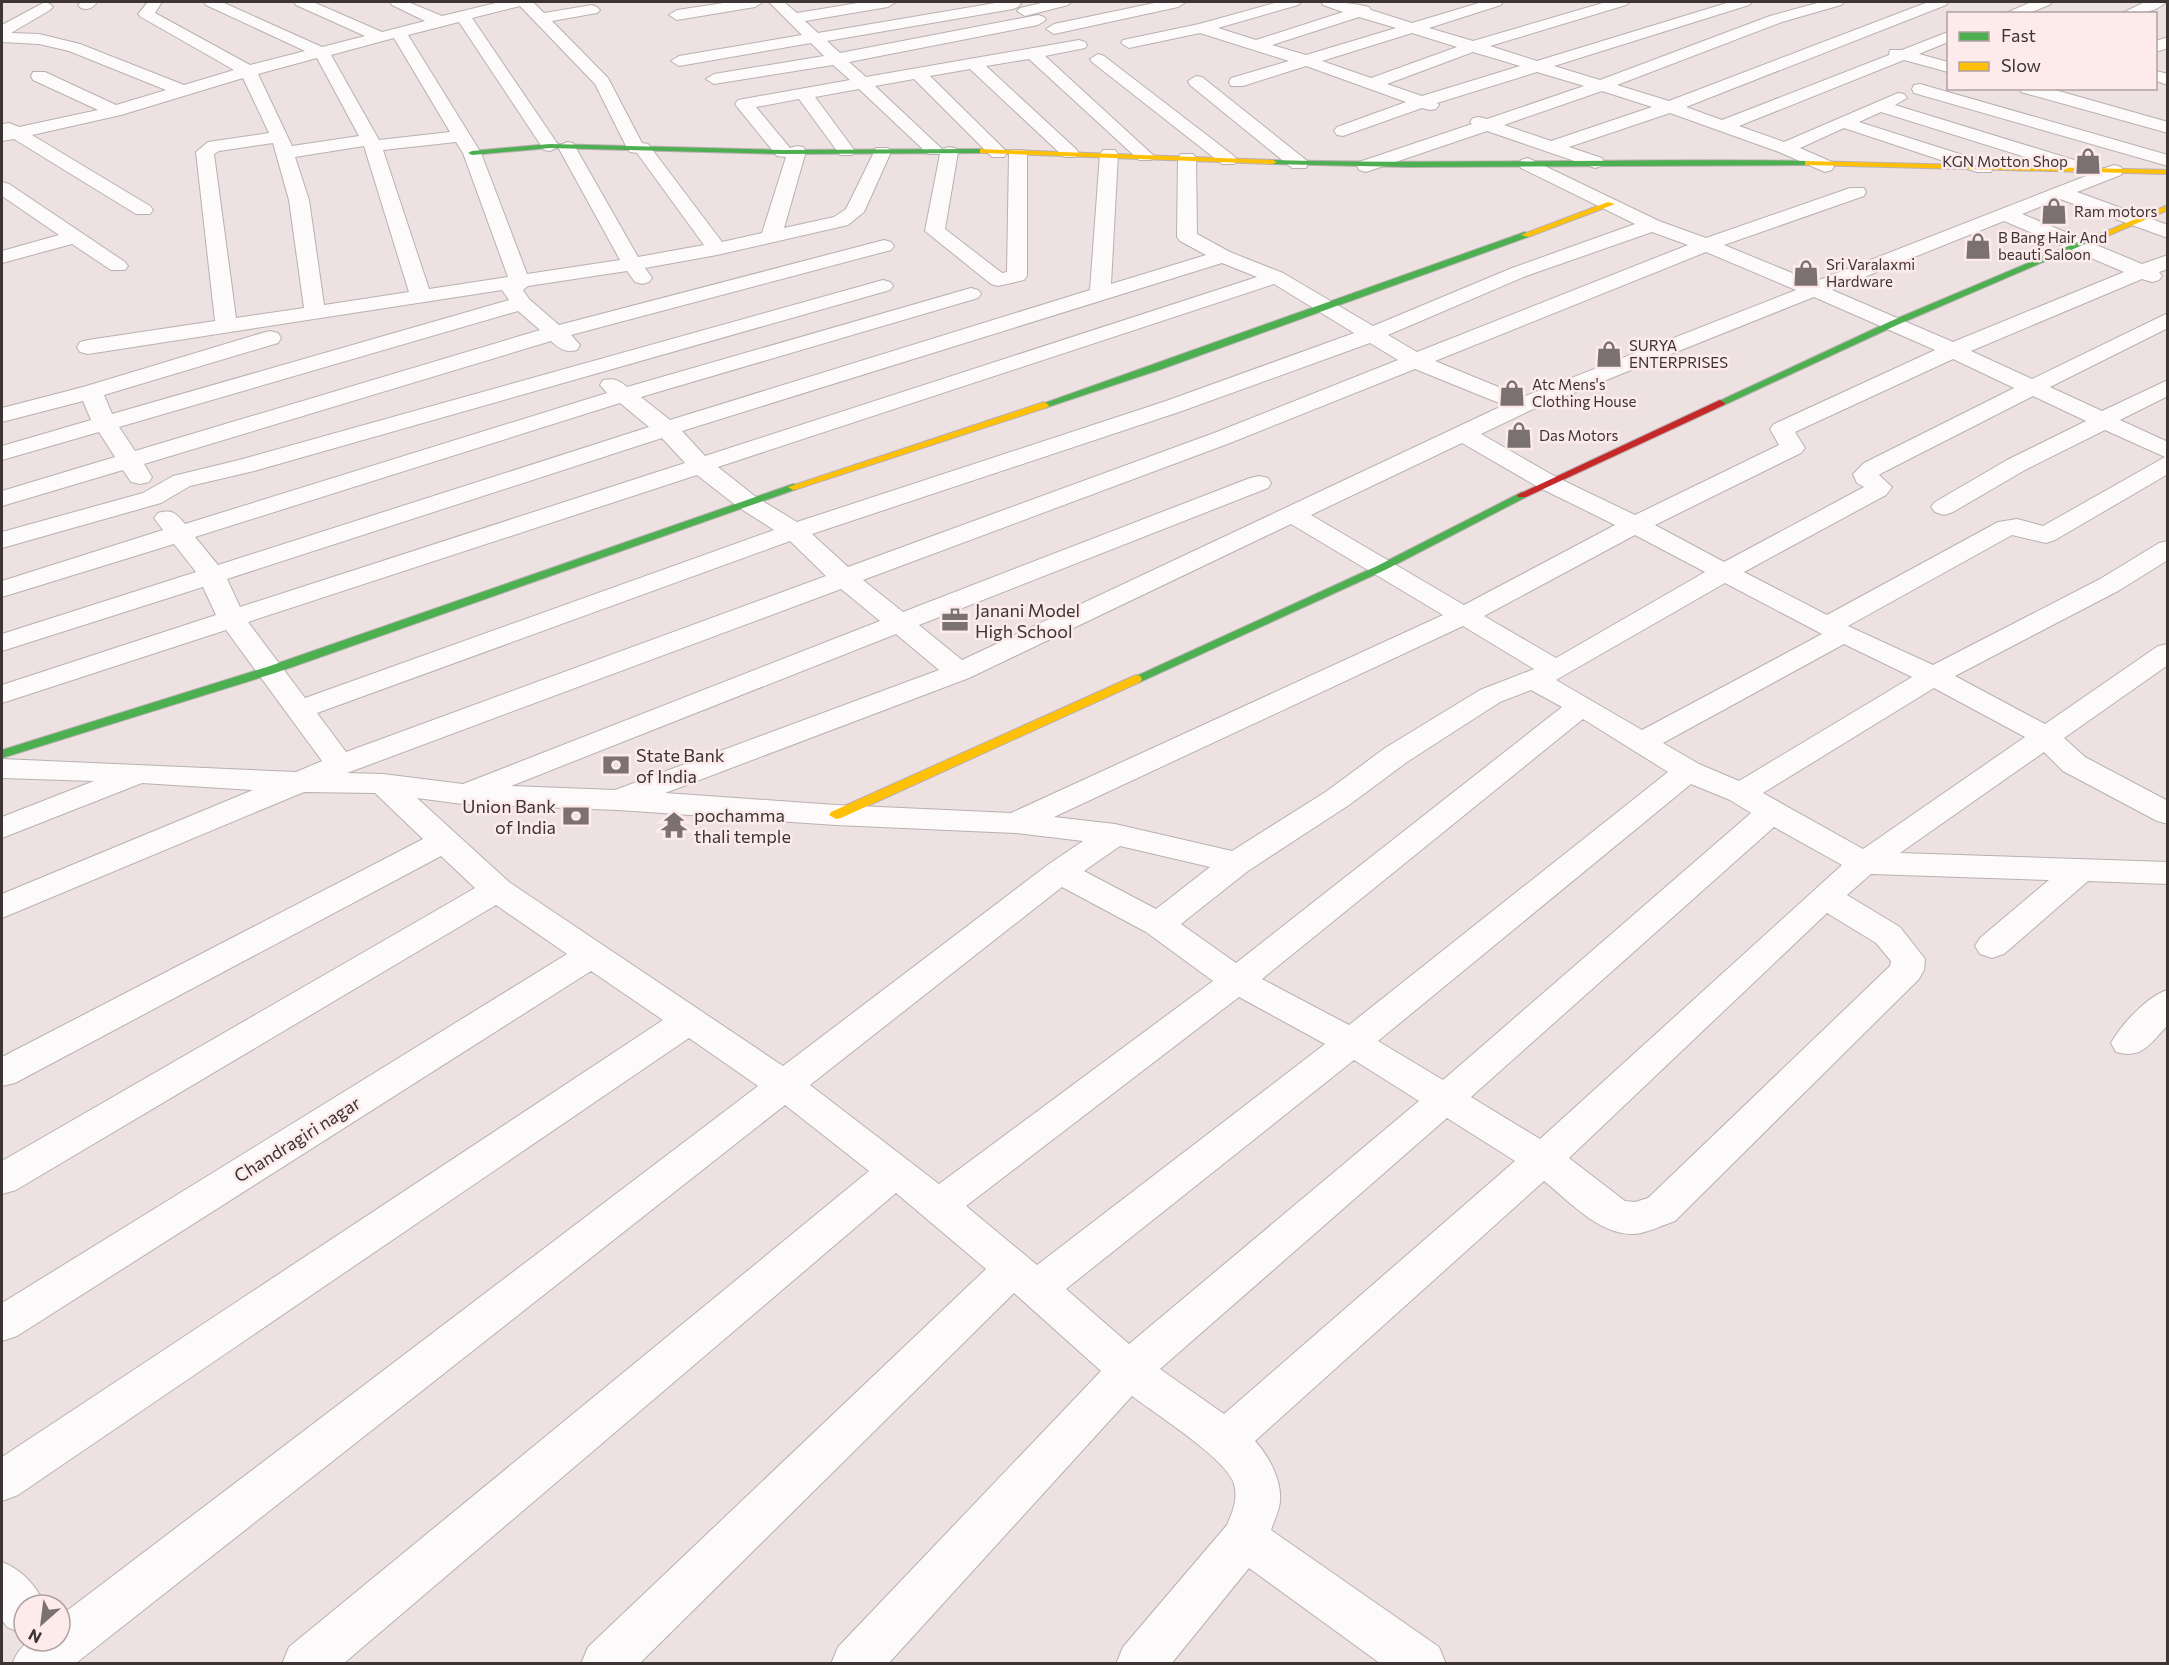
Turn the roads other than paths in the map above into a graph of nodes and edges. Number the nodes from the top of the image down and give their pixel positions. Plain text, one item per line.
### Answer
1 (155, 2) edge
2 (211, 2) edge
3 (302, 2) edge
4 (397, 2) edge
5 (516, 2) edge
6 (525, 2) edge
7 (754, 2) edge
8 (776, 2) edge
9 (888, 2) edge
10 (1063, 2) edge
11 (1178, 2) edge
12 (1293, 2) edge
13 (1328, 2) edge
14 (1496, 2) edge
15 (1621, 2) edge
16 (1716, 2) edge
17 (1836, 2) edge
18 (1901, 2) edge
19 (1941, 2) edge
20 (2044, 2) edge
21 (2158, 2) edge
22 (493, 4) edge
23 (1738, 4) edge
24 (1381, 5) dead end
25 (45, 7) dead end
26 (1920, 8) junction
27 (1021, 9) edge
28 (592, 10) dead end
29 (1359, 11) junction
30 (2016, 12) edge
31 (2132, 12) edge
32 (462, 15) junction
33 (677, 15) dead end
34 (1947, 17) edge
35 (541, 18) junction
36 (794, 18) junction
37 (1776, 19) junction
38 (439, 21) junction
39 (1412, 27) junction
40 (1201, 28) junction
41 (1054, 29) junction
42 (2, 31) edge
43 (398, 32) junction
44 (1947, 36) edge
45 (2, 37) edge
46 (381, 37) junction
47 (30, 38) junction
48 (814, 38) junction
49 (1847, 38) junction
50 (1129, 43) dead end
51 (1256, 45) junction
52 (1474, 46) junction
53 (11, 51) dead end
54 (322, 53) junction
55 (1033, 54) junction
56 (1900, 54) junction
57 (837, 59) junction
58 (1098, 59) dead end
59 (679, 61) dead end
60 (1307, 61) junction
61 (975, 65) junction
62 (1540, 66) junction
63 (1947, 67) edge
64 (249, 71) junction
65 (919, 75) junction
66 (39, 76) dead end
67 (1947, 76) edge
68 (714, 80) dead end
69 (1196, 81) dead end
70 (1237, 82) dead end
71 (863, 83) junction
72 (1373, 84) junction
73 (1598, 87) junction
74 (1920, 89) junction
75 (181, 90) junction
76 (2033, 90) edge
77 (804, 94) junction
78 (1422, 102) junction
79 (1879, 106) junction
80 (1670, 107) junction
81 (1444, 110) dead end
82 (115, 111) junction
83 (1465, 117) dead end
84 (2, 122) edge
85 (1842, 122) junction
86 (1487, 125) junction
87 (1722, 126) junction
88 (2168, 128) edge
89 (1343, 131) dead end
90 (9, 135) edge
91 (371, 143) junction
92 (467, 144) junction
93 (282, 145) junction
94 (559, 146) junction
95 (1551, 147) junction
96 (639, 148) junction
97 (1785, 148) junction
98 (846, 151) junction
99 (942, 151) junction
100 (790, 152) junction
101 (882, 152) junction
102 (998, 153) junction
103 (1071, 153) junction
104 (1018, 154) junction
105 (1109, 154) junction
106 (1145, 156) junction
107 (1187, 158) junction
108 (1227, 160) junction
109 (2168, 161) edge
110 (1595, 162) junction
111 (1299, 164) junction
112 (1528, 164) junction
113 (1366, 166) junction
114 (1825, 166) junction
115 (1984, 168) junction
116 (2102, 171) junction
117 (2168, 172) edge
118 (2, 188) edge
119 (1857, 192) dead end
120 (2062, 193) junction
121 (1611, 204) junction
122 (2168, 207) edge
123 (143, 210) dead end
124 (2004, 214) junction
125 (2138, 220) junction
126 (1652, 225) junction
127 (2168, 232) edge
128 (76, 237) junction
129 (771, 237) junction
130 (1706, 245) junction
131 (884, 246) dead end
132 (2078, 246) junction
133 (717, 249) junction
134 (1223, 256) junction
135 (2, 257) edge
136 (2168, 261) edge
137 (632, 264) junction
138 (118, 266) dead end
139 (2143, 272) junction
140 (1276, 277) junction
141 (2168, 282) edge
142 (884, 286) dead end
143 (1812, 289) junction
144 (521, 293) junction
145 (971, 294) dead end
146 (1100, 295) junction
147 (421, 298) junction
148 (662, 304) junction
149 (1323, 306) junction
150 (168, 312) dead end
151 (315, 313) junction
152 (2168, 319) edge
153 (1894, 323) junction
154 (226, 326) junction
155 (557, 332) junction
156 (160, 335) junction
157 (1370, 335) junction
158 (270, 338) dead end
159 (88, 347) dead end
160 (1954, 350) junction
161 (1416, 361) junction
162 (590, 368) junction
163 (2168, 387) edge
164 (2032, 388) junction
165 (92, 392) junction
166 (623, 395) junction
167 (1523, 405) junction
168 (2, 415) edge
169 (2102, 421) junction
170 (105, 424) junction
171 (668, 430) junction
172 (1464, 434) junction
173 (2168, 451) edge
174 (2, 453) edge
175 (131, 461) junction
176 (2168, 464) edge
177 (700, 465) junction
178 (1547, 482) junction
179 (1259, 483) dead end
180 (152, 498) junction
181 (2, 499) edge
182 (747, 502) junction
183 (1944, 507) dead end
184 (1293, 515) junction
185 (1635, 525) junction
186 (794, 531) junction
187 (179, 534) junction
188 (2, 540) edge
189 (2168, 549) edge
190 (1381, 568) junction
191 (1724, 573) junction
192 (211, 574) junction
193 (845, 579) junction
194 (2, 589) edge
195 (1465, 615) junction
196 (231, 618) junction
197 (899, 622) junction
198 (1834, 630) junction
199 (2, 643) edge
200 (2168, 652) edge
201 (271, 670) junction
202 (959, 672) junction
203 (1544, 675) junction
204 (1933, 676) junction
205 (2, 694) edge
206 (1582, 706) junction
207 (299, 710) junction
208 (2045, 736) junction
209 (1642, 742) junction
210 (2, 754) edge
211 (340, 765) junction
212 (2, 768) edge
213 (1688, 771) junction
214 (142, 773) junction
215 (300, 781) junction
216 (383, 784) junction
217 (462, 795) junction
218 (618, 800) junction
219 (1756, 803) junction
220 (2163, 805) edge
221 (836, 815) junction
222 (1015, 823) junction
223 (2, 828) edge
224 (1115, 834) junction
225 (444, 841) junction
226 (1237, 862) junction
227 (1864, 863) junction
228 (2081, 870) junction
229 (1060, 872) junction
230 (2168, 873) edge
231 (497, 890) junction
232 (1825, 896) junction
233 (2, 907) edge
234 (1158, 924) junction
235 (1992, 946) dead end
236 (592, 954) junction
237 (1237, 981) junction
238 (2168, 1002) edge
239 (688, 1021) junction
240 (1352, 1042) junction
241 (2128, 1043) dead end
242 (2, 1073) edge
243 (784, 1085) junction
244 (1444, 1100) junction
245 (1543, 1159) junction
246 (896, 1171) junction
247 (2, 1179) edge
248 (937, 1207) junction
249 (1024, 1279) junction
250 (2, 1324) edge
251 (1129, 1370) junction
252 (1225, 1440) junction
253 (2, 1481) edge
254 (1245, 1538) junction
255 (2, 1584) edge
256 (12, 1596) edge
257 (52, 1654) edge
258 (306, 1664) edge
259 (605, 1664) edge
260 (855, 1664) edge
261 (1140, 1664) edge
262 (1422, 1664) edge

1 - 64 street
2 - 54 street
3 - 46 street
4 - 38 street
5 - 22 street
6 - 35 street
7 - 33 street
8 - 36 street
9 - 36 street
10 - 27 street
11 - 41 street
12 - 40 street
13 - 29 street
14 - 39 street
15 - 52 street
16 - 23 street
17 - 37 street
18 - 26 street
19 - 26 street
20 - 30 street
21 - 31 street
22 - 32 street
23 - 37 street
23 - 62 street
24 - 29 street
25 - 42 street
26 - 34 street
26 - 49 street
27 - 41 street
27 - 48 street
27 - 57 street
28 - 35 street
29 - 39 street
29 - 51 street
32 - 38 street
32 - 94 street
35 - 96 street
36 - 48 street
37 - 49 street
37 - 73 street
38 - 43 street
39 - 52 street
39 - 60 street
40 - 50 street
40 - 51 street
41 - 55 street
43 - 46 street
43 - 92 street
44 - 56 street
45 - 47 street
46 - 54 street
47 - 53 street
47 - 75 street
48 - 57 street
48 - 59 street
49 - 56 street
49 - 80 street
51 - 60 street
52 - 62 street
52 - 72 street
54 - 64 street
54 - 91 street
55 - 61 street
55 - 106 street
56 - 63 street
56 - 87 street
57 - 68 street
57 - 71 street
58 - 108 street
60 - 70 street
60 - 72 street
61 - 65 street
61 - 103 street
62 - 73 street
62 - 78 street
64 - 75 street
64 - 93 street
65 - 71 street
65 - 102 street
66 - 82 street
67 - 74 street
69 - 111 street
71 - 77 street
71 - 99 street
72 - 78 street
73 - 80 street
73 - 86 street
74 - 79 street
74 - 109 street
75 - 82 street
76 - 88 street
77 - 98 street
77 - 100 street
78 - 81 street
78 - 89 street
79 - 85 street
79 - 116 street
80 - 87 street
80 - 95 street
82 - 90 street
83 - 86 street
84 - 90 street
85 - 97 street
85 - 115 street
86 - 95 street
86 - 113 street
87 - 97 street
90 - 123 street
91 - 92 street
91 - 93 street
91 - 147 street
92 - 94 street
92 - 144 street
93 - 151 street
93 - 154 street
94 - 96 street
94 - 137 street
95 - 110 street
96 - 100 street
96 - 133 street
97 - 114 street
98 - 100 street
98 - 101 street
99 - 101 street
99 - 102 street
99 - 104 street
100 - 129 street
101 - 129 street
102 - 104 street
103 - 104 street
103 - 105 street
105 - 106 street
105 - 146 street
106 - 107 street
107 - 108 street
107 - 134 street
108 - 111 street
110 - 112 street
110 - 114 street
111 - 113 street
112 - 113 street
112 - 121 street
114 - 115 street
115 - 116 street
116 - 117 street
116 - 120 street
118 - 128 street
119 - 130 street
120 - 124 street
120 - 125 street
121 - 126 street
121 - 149 street
122 - 125 street
124 - 132 street
124 - 143 street
125 - 127 street
125 - 132 street
126 - 130 street
126 - 157 street
128 - 135 street
128 - 138 street
129 - 133 street
130 - 143 street
130 - 161 street
131 - 148 street
132 - 139 street
132 - 153 street
133 - 137 street
134 - 140 street
134 - 146 street
136 - 139 street
137 - 144 street
137 - 148 street
139 - 141 street
139 - 160 street
140 - 149 street
140 - 177 street
142 - 162 street
143 - 153 street
143 - 167 street
144 - 147 street
144 - 155 street
144 - 170 street
145 - 166 street
146 - 171 street
147 - 151 street
148 - 155 street
149 - 157 street
149 - 182 street
150 - 156 street
151 - 154 street
152 - 164 street
153 - 160 street
153 - 178 street
154 - 156 street
155 - 162 street
155 - 175 street
156 - 159 street
157 - 161 street
157 - 186 street
158 - 165 street
160 - 164 street
160 - 185 street
161 - 167 street
161 - 193 street
162 - 166 street
162 - 180 street
163 - 169 street
164 - 169 street
164 - 191 street
165 - 168 street
165 - 170 street
166 - 171 street
166 - 187 street
167 - 172 street
169 - 173 street
169 - 183 street
170 - 174 street
170 - 175 street
171 - 177 street
171 - 192 street
172 - 178 street
172 - 184 street
175 - 180 street
175 - 181 street
176 - 198 street
177 - 182 street
177 - 196 street
178 - 185 street
178 - 190 street
179 - 197 street
180 - 187 street
180 - 188 street
182 - 186 street
182 - 201 street
184 - 190 street
184 - 202 street
185 - 191 street
185 - 195 street
186 - 193 street
186 - 207 street
187 - 192 street
187 - 194 street
189 - 204 street
190 - 195 street
190 - 221 street
191 - 198 street
191 - 203 street
192 - 196 street
192 - 199 street
193 - 197 street
193 - 211 street
195 - 203 street
195 - 222 street
196 - 201 street
196 - 205 street
197 - 202 street
197 - 217 street
198 - 204 street
198 - 209 street
200 - 208 street
201 - 207 street
201 - 210 street
202 - 218 street
203 - 206 street
203 - 226 street
204 - 208 street
204 - 219 street
206 - 209 street
206 - 237 street
207 - 211 street
208 - 220 street
208 - 227 street
209 - 213 street
211 - 215 street
212 - 214 street
213 - 219 street
213 - 240 street
214 - 215 street
214 - 223 street
215 - 216 street
215 - 233 street
216 - 217 street
216 - 225 street
217 - 218 street
218 - 221 street
219 - 227 street
219 - 244 street
221 - 222 street
222 - 224 street
224 - 226 street
224 - 229 street
225 - 231 street
225 - 242 street
226 - 234 street
227 - 228 street
227 - 232 street
228 - 230 street
228 - 235 street
229 - 234 street
229 - 243 street
231 - 236 street
231 - 247 street
232 - 245 street
232 - 245 street
234 - 237 street
236 - 239 street
236 - 250 street, Chandragiri nagar
237 - 240 street
237 - 248 street
238 - 241 street
239 - 243 street
239 - 253 street
240 - 244 street
240 - 249 street
243 - 246 street
243 - 257 street
244 - 245 street
244 - 251 street
245 - 252 street
246 - 248 street
246 - 258 street
248 - 249 street
249 - 251 street
249 - 259 street
251 - 252 street
251 - 260 street
252 - 254 street
254 - 261 street
254 - 262 street
255 - 256 street

